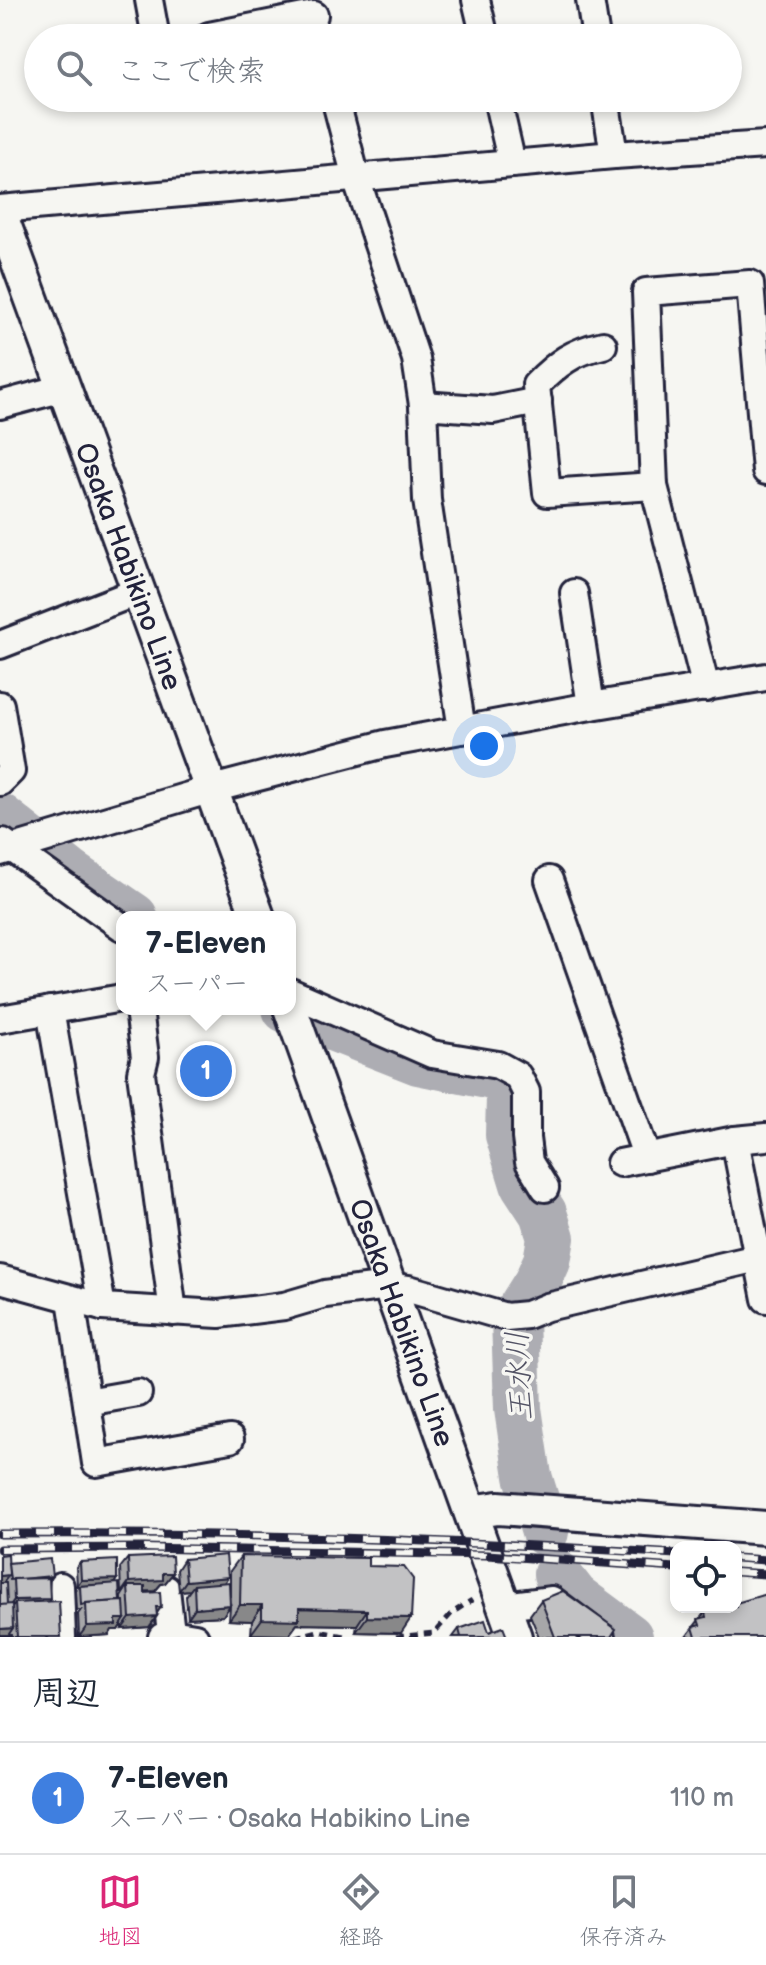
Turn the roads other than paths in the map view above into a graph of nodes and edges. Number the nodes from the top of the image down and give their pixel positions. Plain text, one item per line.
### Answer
1 (149, 0) edge
2 (476, 0) edge
3 (590, 0) edge
4 (315, 18) edge
5 (153, 24) edge
6 (280, 24) edge
7 (482, 24) edge
8 (594, 24) edge
9 (339, 112) edge
10 (500, 112) edge
11 (607, 112) edge
12 (766, 145) edge
13 (614, 155) junction
14 (512, 164) junction
15 (356, 178) junction
16 (0, 211) edge
17 (603, 345) dead end
18 (64, 388) junction
19 (538, 401) junction
20 (0, 405) edge
21 (423, 405) junction
22 (766, 471) edge
23 (654, 486) junction
24 (139, 591) junction
25 (574, 593) dead end
26 (0, 645) edge
27 (766, 677) edge
28 (706, 688) junction
29 (0, 705) edge
30 (591, 706) junction
31 (462, 730) junction
32 (0, 782) edge
33 (212, 789) junction
34 (17, 845) edge
35 (549, 880) dead end
36 (256, 911) edge
37 (116, 922) edge
38 (296, 995) edge
39 (116, 999) edge
40 (50, 1010) junction
41 (140, 1015) edge
42 (0, 1019) edge
43 (294, 1019) edge
44 (766, 1137) edge
45 (735, 1140) junction
46 (647, 1158) junction
47 (620, 1163) dead end
48 (545, 1188) dead end
49 (762, 1257) edge
50 (0, 1279) edge
51 (389, 1286) junction
52 (71, 1299) junction
53 (766, 1299) edge
54 (102, 1307) junction
55 (173, 1312) junction
56 (138, 1393) dead end
57 (87, 1402) junction
58 (230, 1439) dead end
59 (471, 1512) junction
60 (766, 1528) edge
61 (60, 1586) dead end
62 (166, 1589) edge
63 (502, 1597) junction
64 (176, 1636) edge
65 (62, 1637) edge
66 (515, 1637) edge
67 (601, 1637) edge

1 - 5 street
2 - 7 street
3 - 8 street
4 - 6 street
9 - 15 street
10 - 14 street
11 - 13 street
12 - 13 street
13 - 14 street
14 - 15 street
15 - 16 street
15 - 21 street
16 - 18 main road, Osaka Habikino Line
17 - 19 street
18 - 20 street
18 - 24 main road, Osaka Habikino Line
19 - 21 street
19 - 23 street
21 - 31 street
22 - 23 street
23 - 28 street
24 - 26 street
24 - 33 main road, Osaka Habikino Line
25 - 30 street
27 - 28 street
28 - 30 street
29 - 32 street
30 - 31 street
31 - 33 street
33 - 34 street
33 - 36 main road, Osaka Habikino Line
34 - 37 street
35 - 46 street
38 - 48 street
39 - 40 street
40 - 42 street
40 - 54 street
41 - 55 street
43 - 51 main road, Osaka Habikino Line
44 - 45 street
45 - 46 street
45 - 49 street
46 - 47 street
49 - 51 street
49 - 53 street
50 - 52 street
51 - 55 street
51 - 59 main road, Osaka Habikino Line
52 - 54 street
52 - 57 street
54 - 55 street
56 - 57 street
57 - 58 street
59 - 60 main road
59 - 63 main road, Osaka Habikino Line
61 - 65 street
62 - 64 street
63 - 66 main road, Osaka Habikino Line
63 - 67 street

